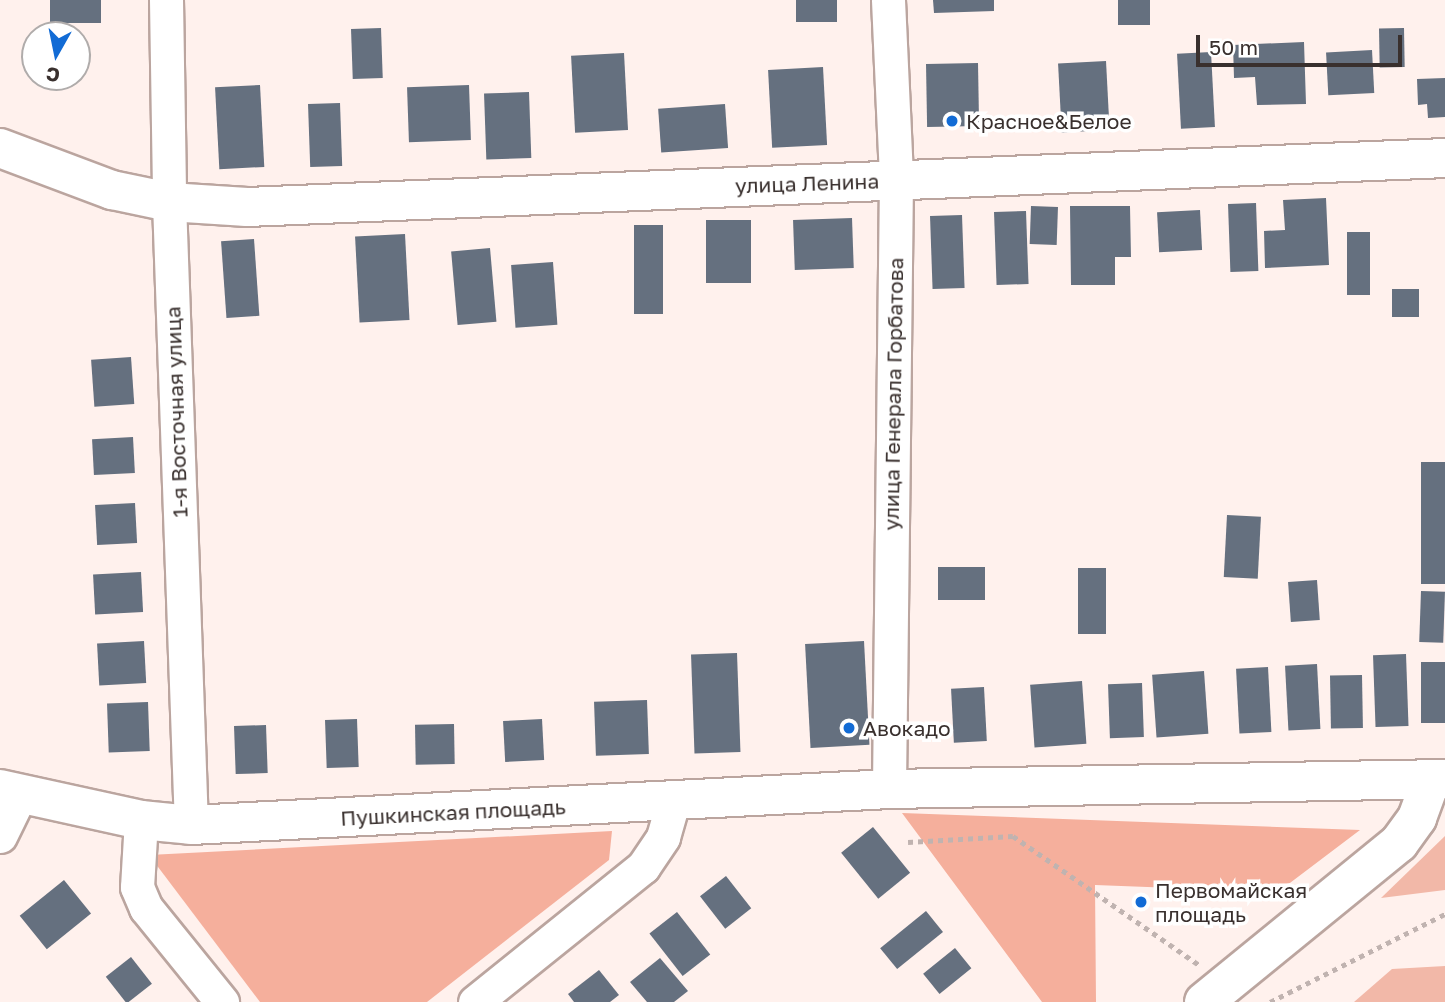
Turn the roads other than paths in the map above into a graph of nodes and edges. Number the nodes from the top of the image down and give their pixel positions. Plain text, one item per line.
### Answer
1 (166, 0) edge
2 (888, 0) edge
3 (0, 148) edge
4 (1445, 158) edge
5 (896, 179) junction
6 (169, 202) junction
7 (1438, 780) edge
8 (889, 789) junction
9 (10, 792) edge
10 (674, 799) junction
11 (141, 820) junction
12 (191, 825) junction
13 (0, 836) edge
14 (1215, 993) edge
15 (222, 1002) edge
16 (475, 1002) edge

1 - 6 street, 1-я Восточная улица
2 - 5 street, улица Генерала Горбатова
3 - 6 main road, улица Ленина
4 - 5 main road, улица Ленина
5 - 6 main road, улица Ленина
5 - 8 street, улица Генерала Горбатова
6 - 12 street, 1-я Восточная улица
7 - 8 main road
7 - 14 main road
8 - 10 main road, Пушкинская площадь
9 - 11 main road, Пушкинская площадь
9 - 13 street
10 - 12 main road, Пушкинская площадь
10 - 16 street
11 - 12 main road, Пушкинская площадь
11 - 15 street

